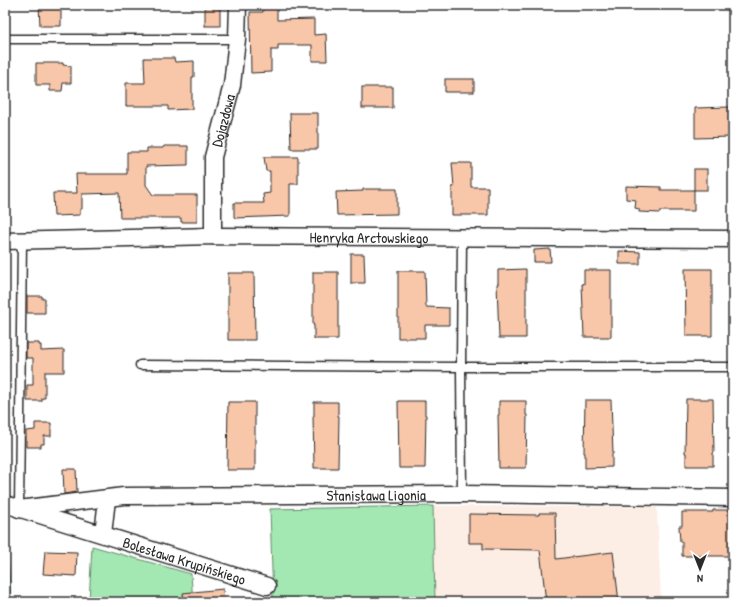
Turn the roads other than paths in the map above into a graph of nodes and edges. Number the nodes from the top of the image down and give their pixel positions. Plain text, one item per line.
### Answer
1 (238, 5) edge
2 (5, 39) edge
3 (237, 39) junction
4 (213, 236) junction
5 (462, 238) junction
6 (733, 239) edge
7 (22, 241) junction
8 (5, 242) edge
9 (140, 365) dead end
10 (733, 367) edge
11 (461, 368) junction
12 (462, 494) junction
13 (733, 498) edge
14 (107, 499) junction
15 (12, 507) edge
16 (102, 534) junction
17 (267, 586) dead end

1 - 3 street, Dojazdowa
2 - 3 lane
3 - 4 street, Dojazdowa
4 - 5 street, Henryka Arctowskiego
4 - 7 street, Henryka Arctowskiego
5 - 6 street, Henryka Arctowskiego
5 - 11 lane
7 - 8 street, Henryka Arctowskiego
7 - 15 lane
9 - 11 lane
10 - 11 lane
11 - 12 lane
12 - 13 street, Stanisława Ligonia
12 - 14 street, Stanisława Ligonia
14 - 15 street, Stanisława Ligonia
14 - 16 street
15 - 16 street, Bolesława Krupińskiego
16 - 17 street, Bolesława Krupińskiego

